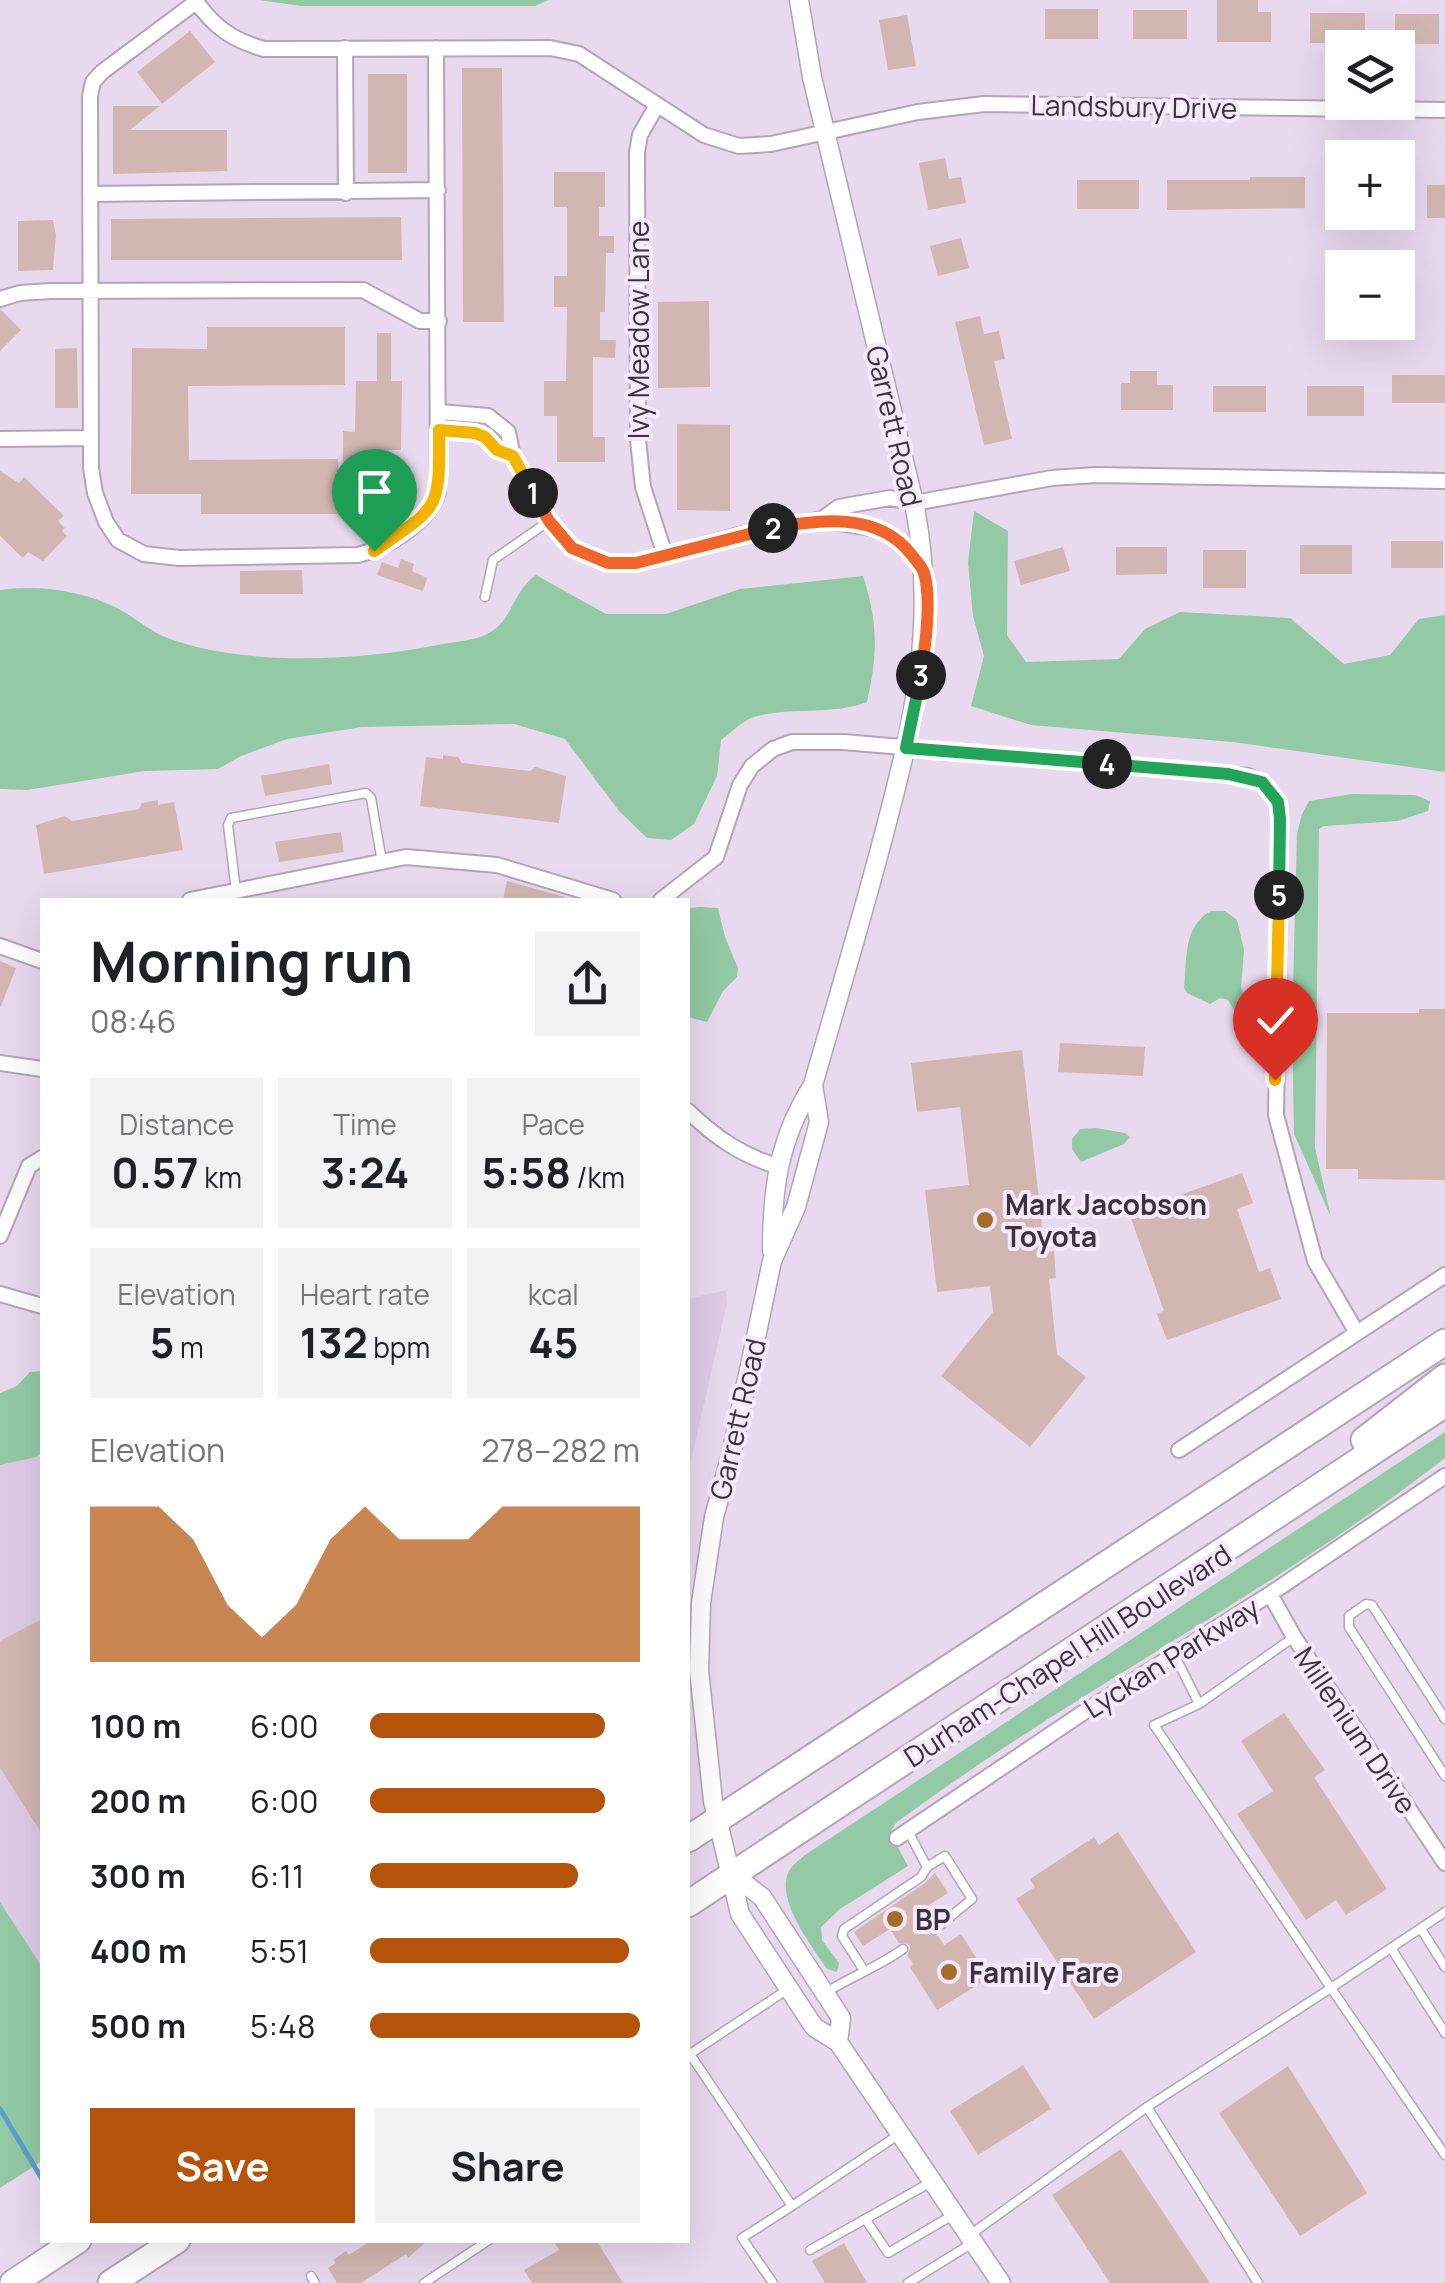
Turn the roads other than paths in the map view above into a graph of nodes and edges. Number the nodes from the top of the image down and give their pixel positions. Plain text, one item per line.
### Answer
1 (799, 0) edge
2 (195, 1) edge
3 (345, 48) junction
4 (436, 48) junction
5 (656, 105) junction
6 (1445, 110) edge
7 (825, 132) junction
8 (438, 190) junction
9 (346, 192) junction
10 (90, 194) junction
11 (89, 291) junction
12 (0, 299) edge
13 (439, 321) junction
14 (440, 412) junction
15 (439, 430) junction
16 (90, 438) junction
17 (0, 439) edge
18 (513, 456) junction
19 (1445, 481) edge
20 (914, 503) junction
21 (822, 519) junction
22 (549, 521) junction
23 (664, 555) junction
24 (924, 571) junction
25 (486, 597) dead end
26 (906, 748) junction
27 (382, 862) junction
28 (236, 890) junction
29 (199, 898) edge
30 (607, 898) edge
31 (664, 898) edge
32 (0, 946) edge
33 (40, 960) edge
34 (0, 1062) edge
35 (40, 1069) edge
36 (813, 1084) junction
37 (690, 1113) edge
38 (40, 1159) edge
39 (780, 1166) junction
40 (0, 1236) edge
41 (772, 1261) junction
42 (1445, 1274) edge
43 (0, 1294) edge
44 (40, 1305) edge
45 (1357, 1333) junction
46 (1445, 1342) edge
47 (1445, 1377) edge
48 (1445, 1404) edge
49 (1179, 1450) dead end
50 (1445, 1476) edge
51 (1265, 1524) junction
52 (1270, 1594) junction
53 (1294, 1637) junction
54 (1174, 1654) junction
55 (1199, 1704) junction
56 (1445, 1719) edge
57 (1445, 1776) edge
58 (717, 1820) junction
59 (902, 1834) joint
60 (690, 1838) edge
61 (1445, 1864) edge
62 (927, 1867) junction
63 (732, 1874) junction
64 (690, 1903) edge
65 (1445, 1912) edge
66 (1421, 1928) junction
67 (934, 1930) dead end
68 (1391, 1948) junction
69 (903, 1950) dead end
70 (1445, 1966) edge
71 (863, 1969) junction
72 (1330, 1988) junction
73 (788, 1990) junction
74 (826, 1994) junction
75 (1445, 2033) edge
76 (838, 2042) junction
77 (1146, 2106) junction
78 (902, 2133) junction
79 (1445, 2155) edge
80 (933, 2181) junction
81 (792, 2206) junction
82 (955, 2214) junction
83 (866, 2220) junction
84 (972, 2238) junction
85 (73, 2243) edge
86 (172, 2243) edge
87 (485, 2243) edge
88 (810, 2250) dead end
89 (12, 2283) edge
90 (111, 2283) edge
91 (424, 2283) edge
92 (773, 2283) edge
93 (908, 2283) edge
94 (1001, 2283) edge
95 (1258, 2283) edge

1 - 7 street, Garrett Road
2 - 3 street
2 - 10 street
3 - 4 street
3 - 9 street
4 - 5 street
4 - 8 street
5 - 7 street
5 - 23 street, Ivy Meadow Lane
6 - 7 street, Landsbury Drive
7 - 20 street, Garrett Road
8 - 9 street
8 - 13 street
9 - 10 street
10 - 11 street
11 - 12 street
11 - 13 street
11 - 16 street
13 - 14 street
14 - 15 street
14 - 18 street
15 - 16 street
15 - 18 street
16 - 17 street
18 - 22 street
19 - 20 street
20 - 21 street
20 - 24 street, Garrett Road
21 - 23 street
21 - 24 street
22 - 23 street
22 - 25 lane
24 - 26 street, Garrett Road
26 - 31 street
26 - 36 street, Garrett Road
26 - 45 street
27 - 28 street
27 - 28 lane
27 - 30 street
28 - 29 street
32 - 33 street
34 - 35 street
36 - 39 street, Garrett Road
36 - 41 street, Garrett Road
37 - 39 street
38 - 40 street
39 - 41 street, Garrett Road
41 - 58 street, Garrett Road
42 - 45 street
43 - 44 street
45 - 49 street
46 - 58 highway, Durham-Chapel Hill Boulevard
47 - 51 highway
48 - 51 highway, Durham-Chapel Hill Boulevard
50 - 52 street, Lyckan Parkway
51 - 63 highway, Durham-Chapel Hill Boulevard
52 - 53 street, Millenium Drive
52 - 54 street, Lyckan Parkway
53 - 55 lane
53 - 61 street, Millenium Drive
54 - 55 lane
54 - 59 street, Lyckan Parkway
55 - 72 lane
56 - 57 lane
58 - 60 highway, Durham-Chapel Hill Boulevard
58 - 63 street, Garrett Road
59 - 62 lane
62 - 67 lane
62 - 71 lane
63 - 64 highway, Durham-Chapel Hill Boulevard
63 - 73 street, Garrett Road
63 - 74 street, Garrett Road
65 - 66 lane
66 - 68 lane
66 - 70 lane
68 - 72 lane
68 - 75 lane
69 - 71 lane
71 - 74 lane
72 - 77 lane
72 - 79 lane
73 - 76 street, Garrett Road
73 - 81 lane
74 - 76 street, Garrett Road
76 - 78 street, Garrett Road
77 - 84 lane
77 - 95 lane
78 - 80 street, Garrett Road
78 - 81 lane
80 - 82 street, Garrett Road
80 - 83 lane
81 - 92 lane
82 - 83 lane
82 - 84 street, Garrett Road
83 - 88 lane
84 - 93 lane
84 - 94 street, Garrett Road
85 - 89 highway
86 - 90 highway
87 - 91 lane

